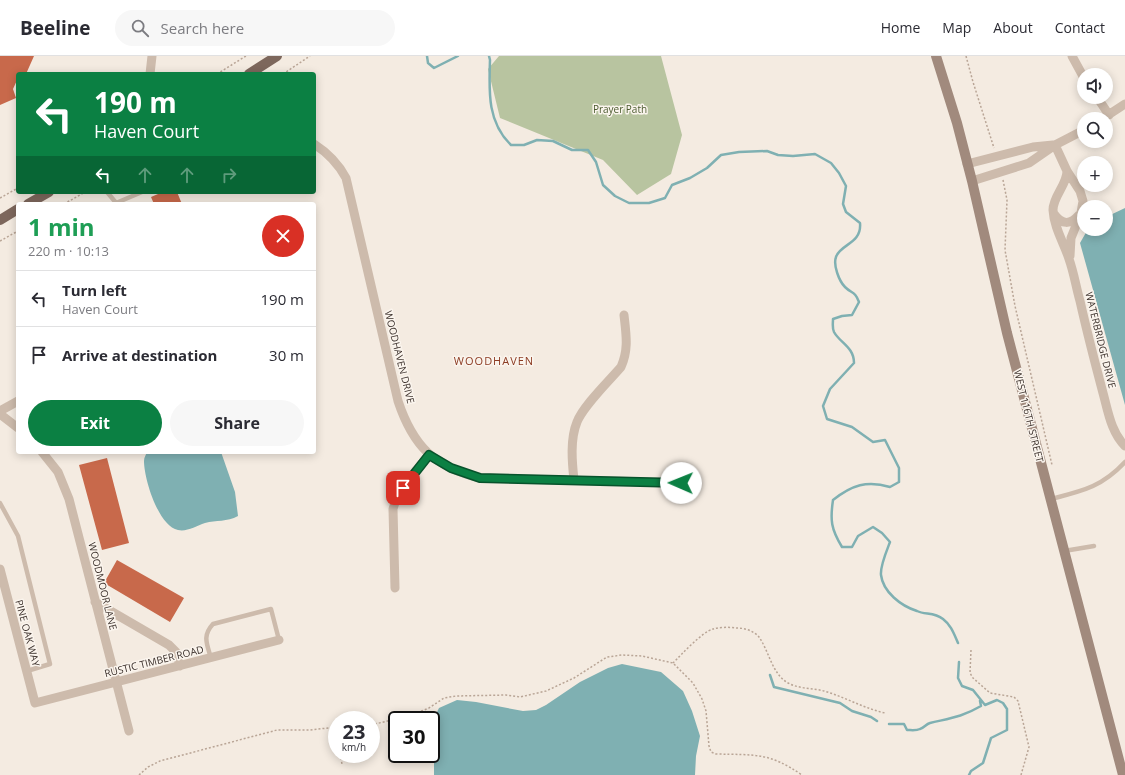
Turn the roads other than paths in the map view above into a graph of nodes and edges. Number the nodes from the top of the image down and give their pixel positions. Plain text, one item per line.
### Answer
1 (152, 56) edge
2 (277, 56) edge
3 (936, 56) edge
4 (1072, 56) edge
5 (1079, 68) edge
6 (150, 72) edge
7 (252, 72) edge
8 (1125, 104) edge
9 (1113, 112) edge
10 (1077, 134) edge
11 (316, 145) edge
12 (1055, 145) junction
13 (967, 164) junction
14 (1067, 171) junction
15 (972, 181) junction
16 (45, 194) edge
17 (138, 194) edge
18 (1083, 200) edge
19 (31, 202) edge
20 (120, 202) edge
21 (16, 211) edge
22 (1054, 214) junction
23 (1077, 217) edge
24 (0, 220) edge
25 (1077, 223) edge
26 (1069, 259) junction
27 (624, 315) dead end
28 (16, 402) edge
29 (0, 413) edge
30 (16, 426) edge
31 (1125, 446) edge
32 (44, 454) edge
33 (429, 455) junction
34 (1125, 462) edge
35 (574, 480) junction
36 (696, 483) dead end
37 (1051, 500) junction
38 (0, 502) edge
39 (1094, 546) dead end
40 (1064, 551) junction
41 (0, 569) edge
42 (395, 588) dead end
43 (95, 602) junction
44 (279, 640) joint
45 (211, 658) junction
46 (180, 666) junction
47 (26, 671) junction
48 (116, 682) junction
49 (35, 703) joint
50 (129, 731) dead end
51 (1123, 775) edge

1 - 6 street
2 - 7 main road
3 - 13 main road, WEST 116TH STREET
4 - 5 street
8 - 9 street
10 - 12 street
11 - 33 street, WOODHAVEN DRIVE
12 - 13 street
12 - 14 street, WATERBRIDGE DRIVE
12 - 15 street
13 - 15 main road, WEST 116TH STREET
14 - 18 street, WATERBRIDGE DRIVE
14 - 22 street, WATERBRIDGE DRIVE
15 - 37 main road, WEST 116TH STREET
16 - 19 main road
17 - 20 lane
21 - 24 main road
22 - 23 street
22 - 26 street, WATERBRIDGE DRIVE
25 - 26 street, WATERBRIDGE DRIVE
26 - 31 street, WATERBRIDGE DRIVE
27 - 35 street
28 - 29 street
29 - 30 street
32 - 43 street, WOODMOOR LANE
33 - 35 street, WOODHAVEN DRIVE
33 - 42 street
34 - 37 lane
35 - 36 street, WOODHAVEN DRIVE
37 - 40 main road, WEST 116TH STREET
38 - 47 lane
39 - 40 lane
40 - 51 main road, WEST 116TH STREET
41 - 47 street, PINE OAK WAY
43 - 46 street
43 - 48 street, WOODMOOR LANE
44 - 45 street, RUSTIC TIMBER ROAD
44 - 45 lane
45 - 46 street, RUSTIC TIMBER ROAD
46 - 48 street, RUSTIC TIMBER ROAD
47 - 49 street, PINE OAK WAY
48 - 49 street, RUSTIC TIMBER ROAD
48 - 50 street, WOODMOOR LANE

